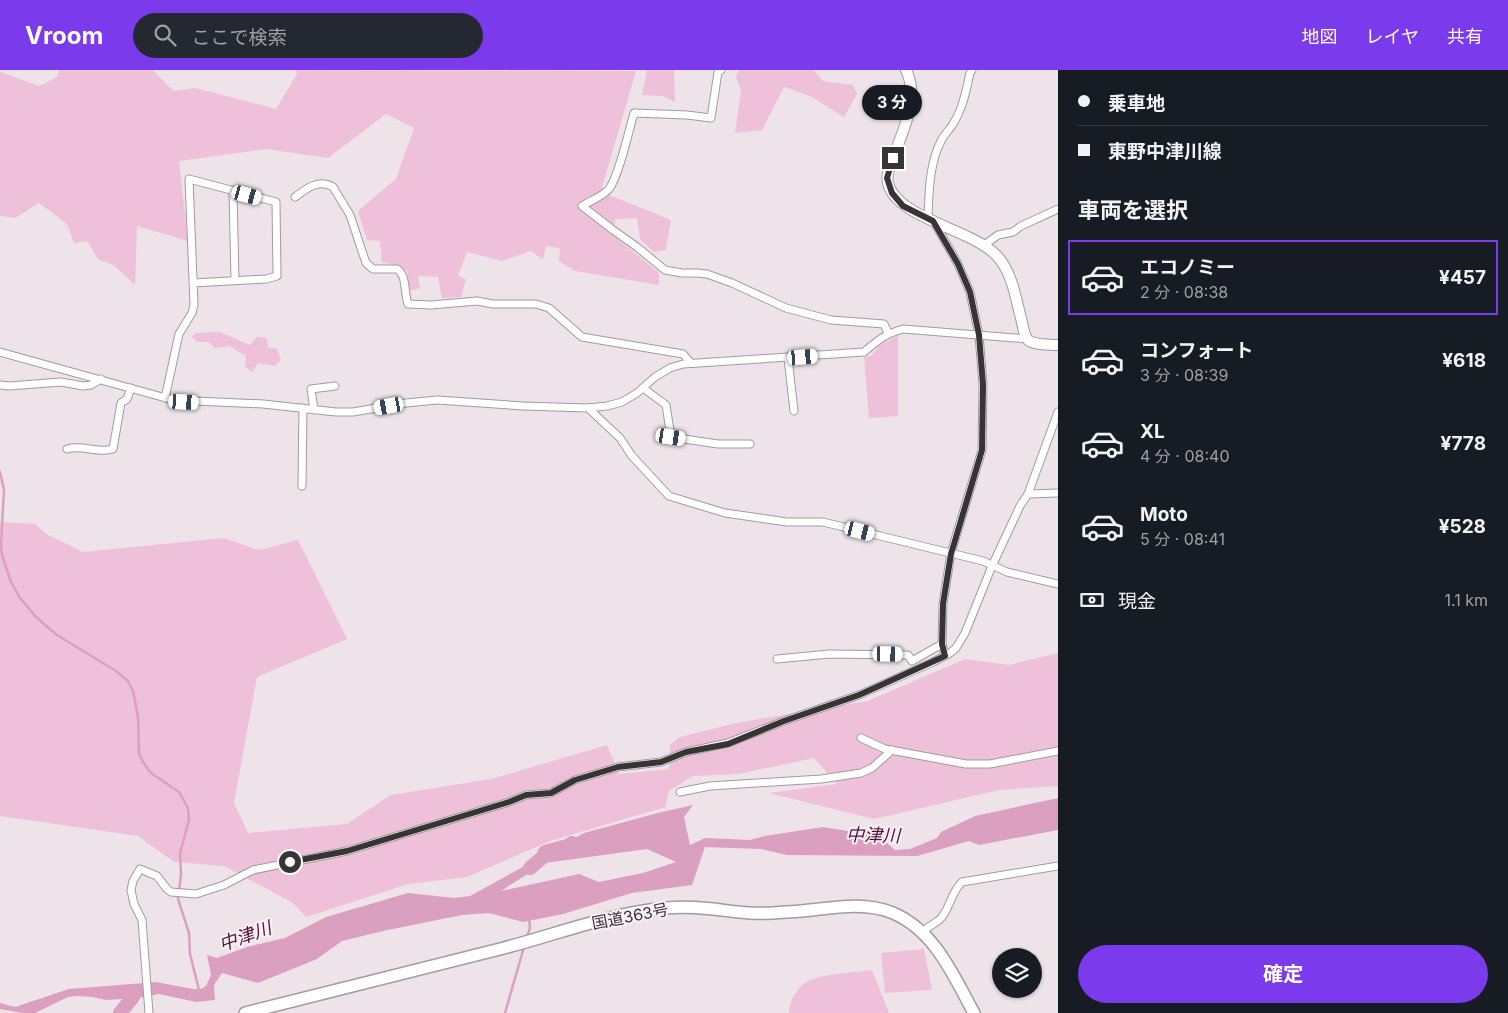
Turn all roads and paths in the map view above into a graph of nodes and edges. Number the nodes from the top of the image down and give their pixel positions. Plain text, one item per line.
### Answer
1 (721, 70) edge
2 (906, 70) edge
3 (972, 70) edge
4 (233, 191) junction
5 (295, 197) dead end
6 (1058, 209) edge
7 (931, 219) junction
8 (983, 246) junction
9 (235, 280) junction
10 (194, 283) junction
11 (888, 333) junction
12 (979, 335) junction
13 (1028, 340) junction
14 (1058, 345) edge
15 (0, 352) edge
16 (788, 358) junction
17 (691, 363) junction
18 (101, 379) junction
19 (0, 385) edge
20 (335, 386) dead end
21 (131, 388) junction
22 (643, 388) junction
23 (165, 398) junction
24 (303, 408) junction
25 (588, 408) junction
26 (314, 410) junction
27 (794, 412) dead end
28 (1058, 412) edge
29 (750, 444) dead end
30 (67, 449) dead end
31 (302, 486) dead end
32 (1058, 493) edge
33 (1028, 494) junction
34 (951, 554) junction
35 (992, 566) junction
36 (1058, 584) edge
37 (942, 644) junction
38 (945, 656) junction
39 (778, 659) dead end
40 (861, 738) dead end
41 (892, 750) junction
42 (1058, 751) edge
43 (680, 792) dead end
44 (1058, 866) edge
45 (923, 932) junction
46 (149, 1013) edge
47 (244, 1013) edge
48 (974, 1013) edge

1 - 11 street
2 - 7 main road
3 - 7 street
4 - 9 street
4 - 9 street
4 - 10 street
5 - 17 street
6 - 8 street
7 - 8 main road
7 - 12 street
8 - 13 main road
9 - 10 street
10 - 23 street
11 - 12 street
11 - 16 street
12 - 13 street
12 - 34 street
13 - 14 main road
15 - 18 street
16 - 17 street
16 - 27 street
17 - 22 street
18 - 19 street
18 - 21 street
20 - 26 street
21 - 23 street
21 - 30 street
22 - 25 street
22 - 29 street
23 - 24 street
24 - 26 street
24 - 31 street
25 - 26 street
25 - 34 street
28 - 33 street
32 - 33 street
33 - 35 street
34 - 35 street
34 - 37 street
35 - 36 street
35 - 38 street
37 - 38 street
37 - 39 street
38 - 46 street
40 - 41 street
41 - 42 street
41 - 43 street
44 - 45 street
45 - 47 highway, 国道363号
45 - 48 highway, 国道363号

